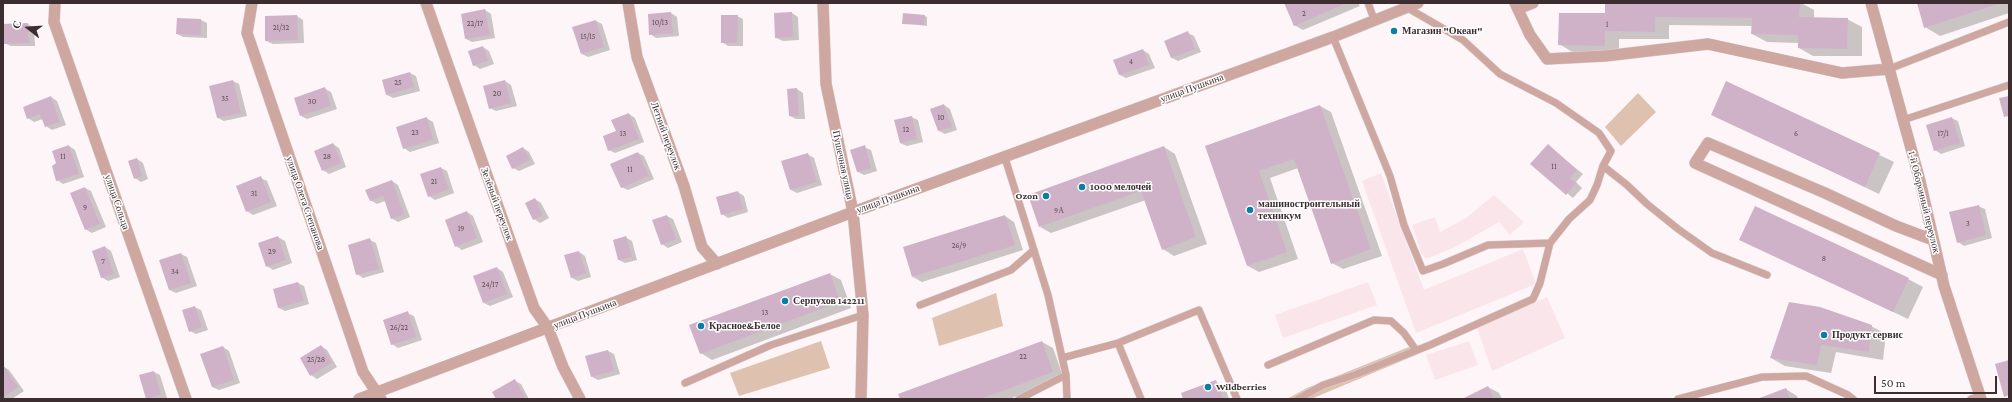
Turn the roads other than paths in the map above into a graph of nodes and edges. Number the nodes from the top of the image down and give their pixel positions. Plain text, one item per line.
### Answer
1 (55, 3) edge
2 (252, 3) edge
3 (426, 3) edge
4 (628, 3) edge
5 (823, 3) edge
6 (1368, 3) edge
7 (1418, 3) edge
8 (1533, 3) edge
9 (1871, 3) edge
10 (1517, 6) edge
11 (1406, 8) junction
12 (1374, 19) junction
13 (2009, 22) edge
14 (1333, 37) junction
15 (1889, 69) junction
16 (2009, 85) edge
17 (1903, 120) junction
18 (1005, 158) junction
19 (1603, 166) junction
20 (853, 212) junction
21 (1934, 240) junction
22 (1550, 243) junction
23 (1038, 254) junction
24 (717, 264) junction
25 (1767, 275) dead end
26 (1942, 275) junction
27 (920, 305) dead end
28 (864, 315) junction
29 (548, 328) junction
30 (1118, 343) junction
31 (1416, 350) junction
32 (1062, 358) junction
33 (1268, 365) dead end
34 (1066, 375) junction
35 (685, 383) dead end
36 (379, 395) edge
37 (1977, 398) edge
38 (186, 399) edge
39 (359, 399) edge
40 (580, 399) edge
41 (861, 399) edge
42 (1019, 399) edge
43 (1067, 399) edge
44 (1141, 399) edge
45 (1237, 399) edge
46 (1298, 399) edge
47 (1678, 399) edge
48 (1853, 399) edge

1 - 38 street, улица Сольца
2 - 36 street, улица Олега Степанова
3 - 29 street, Зелёный переулок
4 - 24 street, Летний переулок
5 - 20 street, Пушечная улица
6 - 12 lane
7 - 11 street, улица Пушкина
8 - 10 street
9 - 15 street, 1-й Оборонный переулок
10 - 15 street
11 - 12 street, улица Пушкина
11 - 19 lane
12 - 14 street, улица Пушкина
13 - 15 lane
14 - 18 street, улица Пушкина
14 - 22 lane
15 - 17 street, 1-й Оборонный переулок
16 - 17 lane
17 - 21 street, 1-й Оборонный переулок
18 - 20 street, улица Пушкина
18 - 23 lane
19 - 22 lane
19 - 25 lane
20 - 24 street, улица Пушкина
20 - 28 street, Пушечная улица
21 - 26 street, 1-й Оборонный переулок
21 - 26 street
22 - 31 lane
23 - 27 lane
23 - 32 lane
24 - 29 street, улица Пушкина
26 - 37 street, 1-й Оборонный переулок
28 - 35 lane
28 - 41 street, Пушечная улица
29 - 36 street, улица Пушкина
29 - 40 street, Зелёный переулок
30 - 32 lane
30 - 44 lane
30 - 45 lane
31 - 33 lane
31 - 46 lane
32 - 34 lane
34 - 42 lane
34 - 43 lane
36 - 39 street, улица Пушкина
47 - 48 lane

